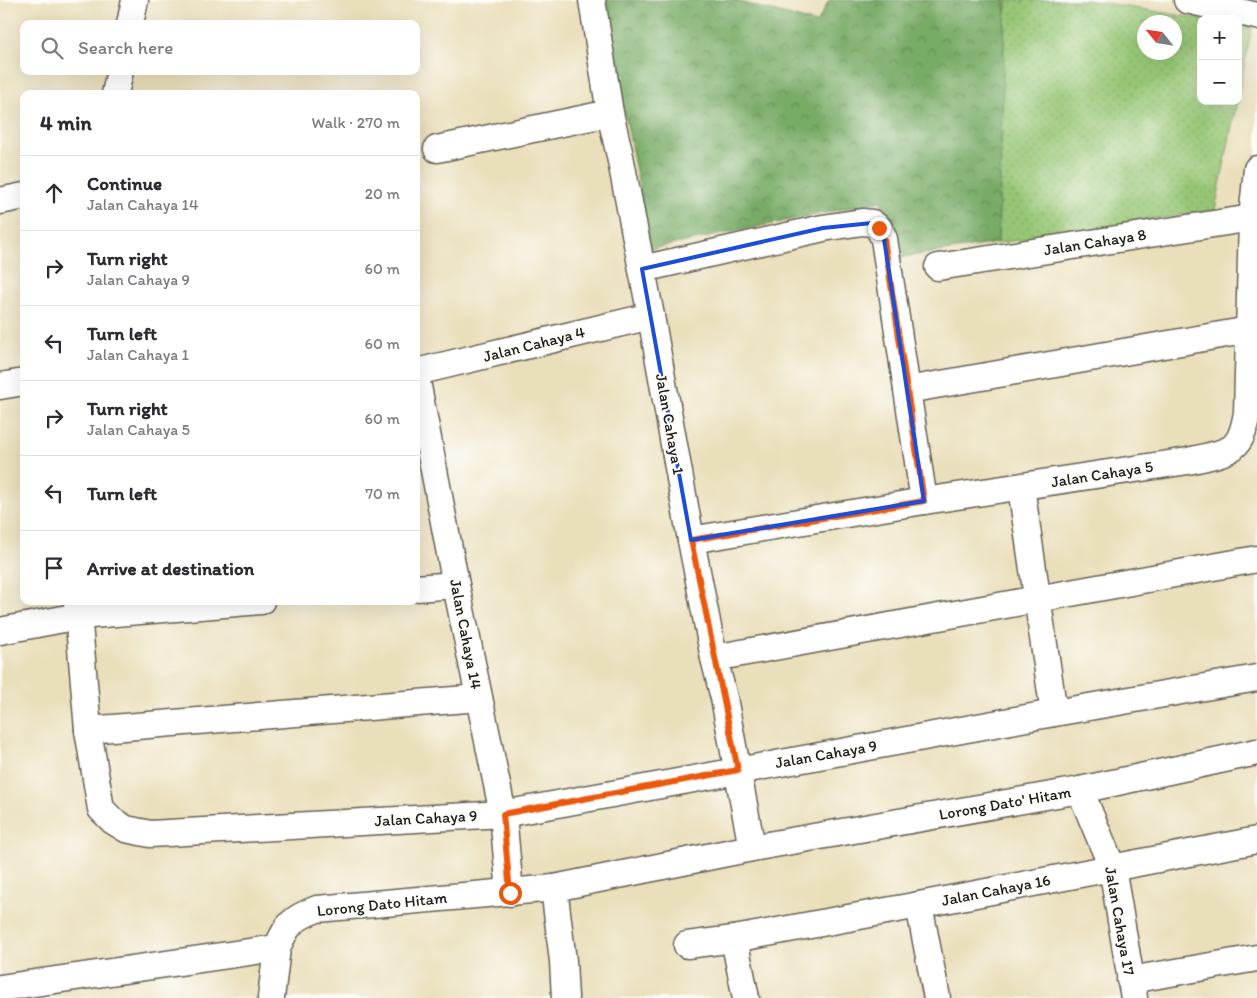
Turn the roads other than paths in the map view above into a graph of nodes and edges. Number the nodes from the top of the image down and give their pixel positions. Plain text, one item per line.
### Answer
1 (135, 0) edge
2 (592, 0) edge
3 (1188, 0) edge
4 (1257, 16) edge
5 (131, 20) edge
6 (119, 75) edge
7 (116, 90) edge
8 (610, 113) junction
9 (437, 149) dead end
10 (1257, 168) edge
11 (20, 197) edge
12 (0, 201) edge
13 (1252, 218) junction
14 (938, 267) dead end
15 (642, 269) junction
16 (651, 316) junction
17 (1249, 330) junction
18 (420, 373) edge
19 (20, 383) edge
20 (0, 386) edge
21 (907, 390) junction
22 (420, 395) edge
23 (1021, 486) junction
24 (924, 501) junction
25 (691, 540) junction
26 (1257, 559) edge
27 (456, 585) junction
28 (420, 588) edge
29 (1037, 600) junction
30 (170, 605) edge
31 (78, 609) edge
32 (0, 631) edge
33 (714, 658) junction
34 (1257, 678) edge
35 (479, 698) junction
36 (1054, 713) junction
37 (88, 730) junction
38 (1257, 752) edge
39 (738, 770) junction
40 (1080, 790) junction
41 (503, 814) junction
42 (1257, 840) edge
43 (752, 848) junction
44 (1112, 867) junction
45 (554, 888) junction
46 (510, 893) junction
47 (919, 905) junction
48 (734, 939) junction
49 (687, 945) dead end
50 (277, 948) junction
51 (1257, 958) edge
52 (1132, 989) edge
53 (1, 991) edge
54 (271, 998) edge
55 (564, 998) edge
56 (746, 998) edge
57 (937, 998) edge

1 - 5 street
2 - 8 street, Jalan Cahaya 1
3 - 4 street
6 - 7 street
8 - 9 street
8 - 15 street, Jalan Cahaya 1
10 - 13 street, Jalan Cahaya 5
11 - 12 street
13 - 14 street, Jalan Cahaya 8
13 - 17 street, Jalan Cahaya 5
15 - 16 street, Jalan Cahaya 1
15 - 21 street
16 - 18 street, Jalan Cahaya 4
16 - 25 street, Jalan Cahaya 1
17 - 21 street
17 - 23 street, Jalan Cahaya 5
19 - 20 street
21 - 24 street
22 - 27 street, Jalan Cahaya 14
23 - 24 street, Jalan Cahaya 5
23 - 29 street
24 - 25 street, Jalan Cahaya 5
25 - 33 street, Jalan Cahaya 1
26 - 29 street
27 - 28 street
27 - 35 street, Jalan Cahaya 14
29 - 33 street
29 - 36 street
30 - 31 street
31 - 32 street
31 - 37 street, Jalan Cahaya 9
33 - 39 street, Jalan Cahaya 1
34 - 36 street, Jalan Cahaya 9
35 - 37 street
35 - 41 street, Jalan Cahaya 14
36 - 39 street, Jalan Cahaya 9
37 - 41 street, Jalan Cahaya 9
38 - 40 street, Lorong Dato' Hitam
39 - 41 street, Jalan Cahaya 9
39 - 43 street, Jalan Cahaya 1
40 - 43 street, Lorong Dato' Hitam
40 - 44 street, Jalan Cahaya 17
41 - 46 street, Jalan Cahaya 14
42 - 44 street, Jalan Cahaya 16
43 - 45 street, Lorong Dato Hitam
44 - 47 street, Jalan Cahaya 16
44 - 52 street, Jalan Cahaya 17
45 - 46 street, Lorong Dato Hitam
45 - 55 street
46 - 50 street, Lorong Dato Hitam
47 - 48 street, Jalan Cahaya 16
47 - 57 street
48 - 49 street, Jalan Cahaya 16
48 - 56 street
50 - 53 street
50 - 54 street
51 - 52 street

